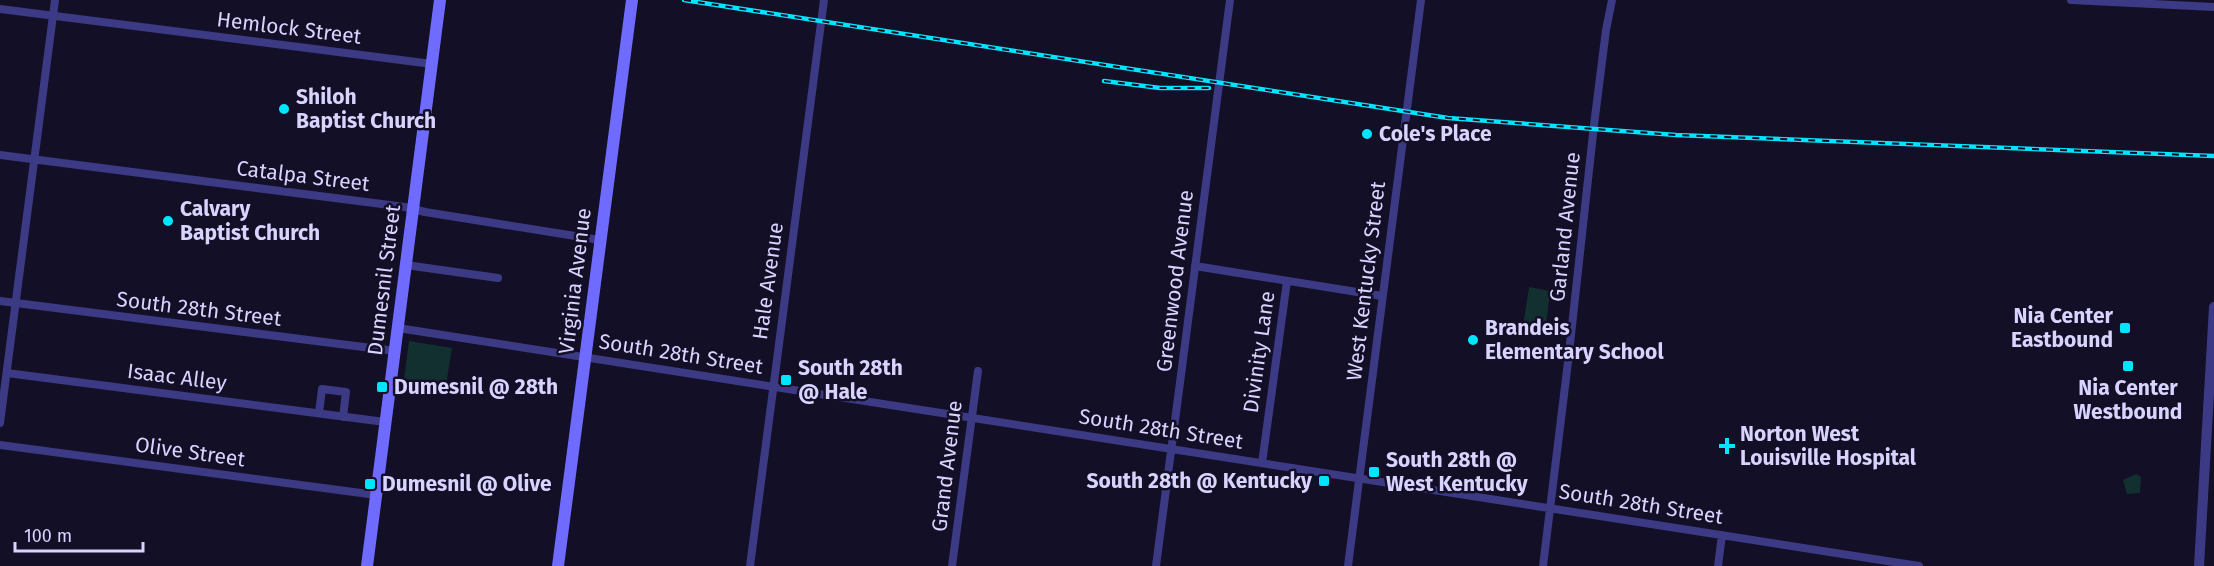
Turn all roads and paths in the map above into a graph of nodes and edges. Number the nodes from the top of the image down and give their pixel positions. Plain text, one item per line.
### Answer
1 (55, 0) edge
2 (440, 0) edge
3 (632, 0) edge
4 (824, 0) edge
5 (1230, 0) edge
6 (1421, 0) edge
7 (1612, 0) edge
8 (2071, 0) edge
9 (2214, 8) edge
10 (0, 9) edge
11 (53, 16) junction
12 (432, 64) junction
13 (0, 155) edge
14 (34, 160) junction
15 (413, 209) junction
16 (600, 240) junction
17 (406, 265) junction
18 (1195, 266) junction
19 (498, 278) dead end
20 (1287, 281) junction
21 (1382, 296) junction
22 (0, 301) edge
23 (16, 303) junction
24 (2214, 307) edge
25 (398, 328) junction
26 (394, 351) junction
27 (585, 357) junction
28 (978, 371) dead end
29 (7, 373) junction
30 (772, 387) junction
31 (319, 413) junction
32 (343, 417) junction
33 (972, 418) junction
34 (385, 422) junction
35 (0, 423) edge
36 (2211, 428) edge
37 (0, 445) edge
38 (1172, 449) junction
39 (1262, 463) junction
40 (1359, 478) junction
41 (376, 495) junction
42 (1550, 508) junction
43 (1722, 535) junction
44 (367, 566) edge
45 (558, 566) edge
46 (750, 566) edge
47 (952, 566) edge
48 (1156, 566) edge
49 (1348, 566) edge
50 (1543, 566) edge
51 (1718, 566) edge
52 (1919, 566) edge
53 (2199, 566) edge

1 - 11 street
2 - 12 main road, Dumesnil Street
3 - 16 main road, Virginia Avenue
4 - 30 street, Hale Avenue
5 - 18 street, Greenwood Avenue
6 - 21 street, West Kentucky Street
7 - 42 street, Garland Avenue
8 - 9 street
10 - 11 street, Hemlock Street
11 - 12 street, Hemlock Street
11 - 14 street
12 - 15 main road, Dumesnil Street
13 - 14 street, Catalpa Street
14 - 15 street, Catalpa Street
14 - 23 street
15 - 16 street, Catalpa Street
15 - 17 main road, Dumesnil Street
16 - 27 main road, Virginia Avenue
17 - 19 street
17 - 25 main road, Dumesnil Street
18 - 20 street
18 - 38 street, Greenwood Avenue
20 - 21 street
20 - 39 street, Divinity Lane
21 - 40 street, West Kentucky Street
22 - 23 street, South 28th Street
23 - 26 street, South 28th Street
23 - 29 street
24 - 36 street
25 - 26 main road, Dumesnil Street
25 - 27 street, South 28th Street
26 - 34 main road, Dumesnil Street
27 - 30 street, South 28th Street
27 - 45 main road, Virginia Avenue
28 - 33 street, Grand Avenue
29 - 31 street, Isaac Alley
29 - 35 street
30 - 33 street, South 28th Street
30 - 46 street, Hale Avenue
31 - 32 street, Isaac Alley
31 - 32 street
32 - 34 street, Isaac Alley
33 - 38 street, South 28th Street
33 - 47 street, Grand Avenue
34 - 41 main road, Dumesnil Street
36 - 53 street
37 - 41 street, Olive Street
38 - 39 street, South 28th Street
38 - 48 street, Greenwood Avenue
39 - 40 street, South 28th Street
40 - 42 street, South 28th Street
40 - 49 street, West Kentucky Street
41 - 44 main road, Dumesnil Street
42 - 43 street, South 28th Street
42 - 50 street, Garland Avenue
43 - 51 street
43 - 52 street, South 28th Street

